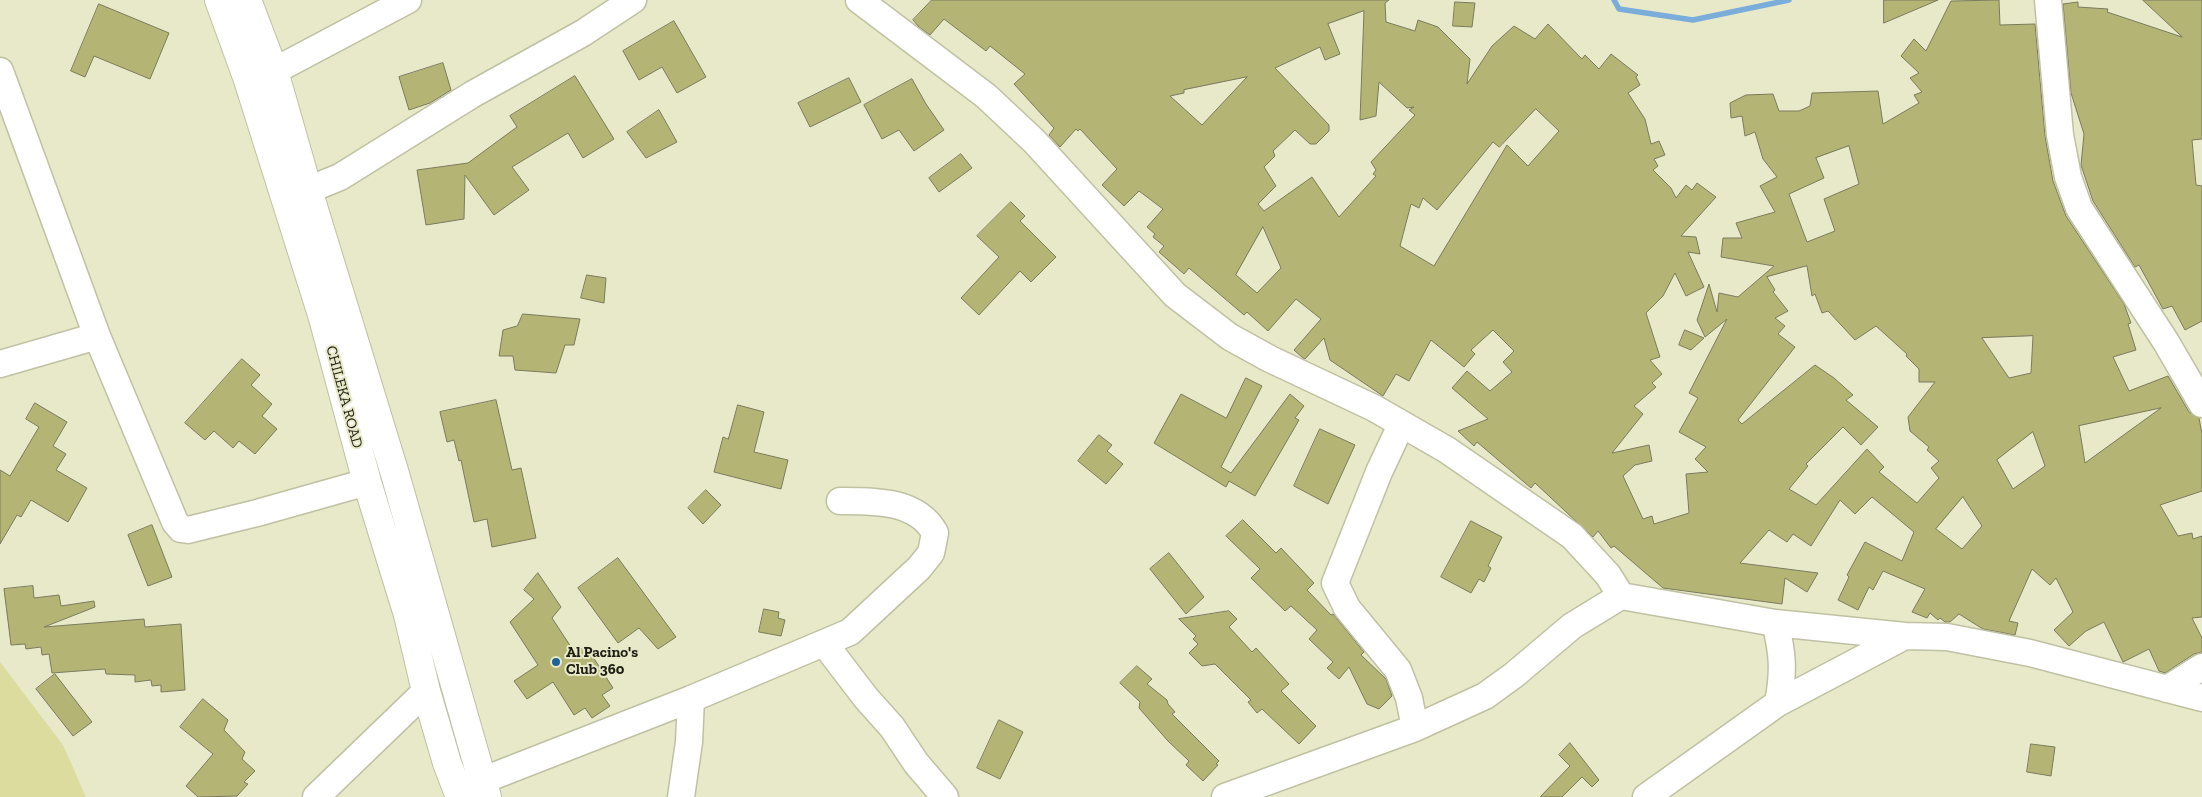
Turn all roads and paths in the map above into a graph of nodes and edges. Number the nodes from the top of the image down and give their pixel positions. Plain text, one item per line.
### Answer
1 (220, 0) edge
2 (247, 0) edge
3 (408, 0) edge
4 (633, 0) edge
5 (859, 0) edge
6 (2048, 0) edge
7 (0, 71) edge
8 (274, 71) junction
9 (308, 190) junction
10 (97, 336) junction
11 (0, 364) edge
12 (2202, 404) edge
13 (1401, 425) junction
14 (367, 482) junction
15 (840, 501) dead end
16 (1621, 596) junction
17 (1774, 623) junction
18 (1905, 636) junction
19 (824, 643) junction
20 (2202, 667) edge
21 (2167, 689) junction
22 (426, 691) junction
23 (2202, 698) edge
24 (691, 699) junction
25 (1778, 703) junction
26 (1415, 728) junction
27 (484, 789) edge
28 (316, 797) edge
29 (460, 797) edge
30 (682, 797) edge
31 (945, 797) edge
32 (1225, 797) edge
33 (1646, 797) edge

1 - 14 highway, CHILEKA ROAD
2 - 8 highway, CHILEKA ROAD
3 - 8 street
4 - 9 street
5 - 13 street
6 - 12 street
7 - 10 street
8 - 9 highway, CHILEKA ROAD
9 - 27 highway, CHILEKA ROAD
10 - 11 street
10 - 14 street
13 - 16 street
13 - 26 street
14 - 22 highway, CHILEKA ROAD
15 - 19 street
16 - 17 street
16 - 26 street
17 - 18 street
17 - 25 street
18 - 21 street
18 - 25 street
19 - 24 street
19 - 31 street
20 - 21 street
21 - 23 street
22 - 28 street
22 - 29 highway, CHILEKA ROAD
24 - 27 street
24 - 30 street
25 - 33 street
26 - 32 street

